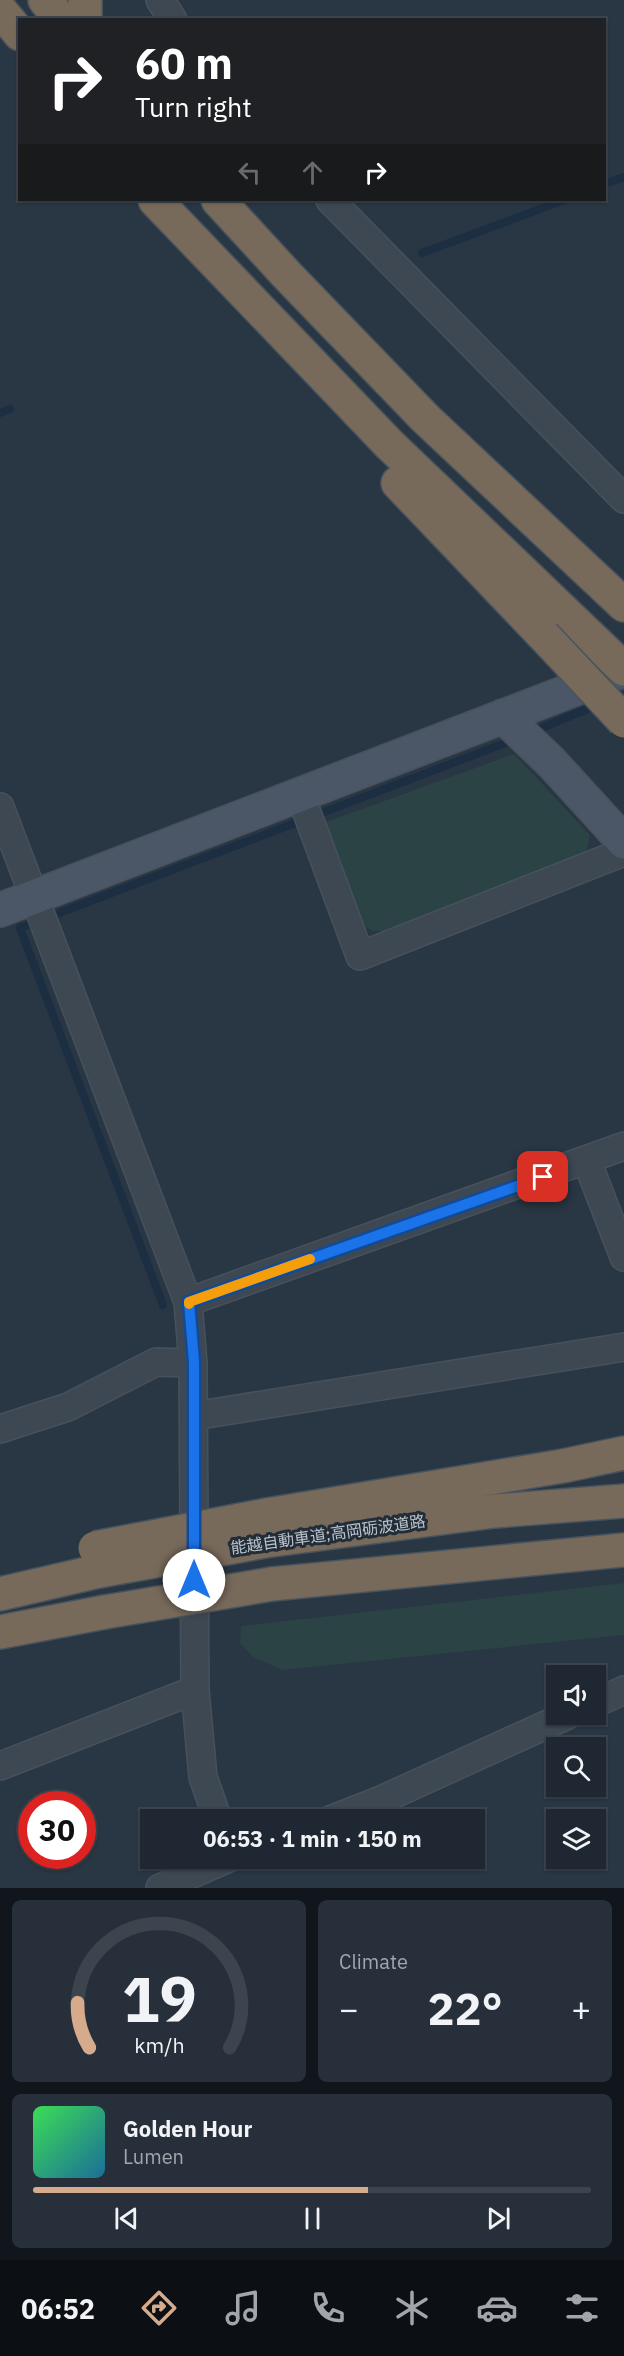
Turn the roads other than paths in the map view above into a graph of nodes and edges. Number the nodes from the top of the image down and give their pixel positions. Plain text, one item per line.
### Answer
1 (45, 0) edge
2 (85, 0) edge
3 (160, 0) edge
4 (0, 10) edge
5 (59, 18) edge
6 (85, 18) edge
7 (172, 18) edge
8 (18, 32) edge
9 (0, 45) edge
10 (18, 58) edge
11 (155, 201) edge
12 (219, 201) edge
13 (331, 201) edge
14 (624, 499) edge
15 (615, 602) edge
16 (555, 625) junction
17 (624, 670) edge
18 (503, 716) junction
19 (624, 721) edge
20 (300, 795) junction
21 (0, 807) edge
22 (624, 842) edge
23 (624, 852) edge
24 (33, 898) junction
25 (0, 910) edge
26 (624, 1146) edge
27 (587, 1161) junction
28 (624, 1257) edge
29 (189, 1302) junction
30 (624, 1347) edge
31 (194, 1362) junction
32 (194, 1416) junction
33 (0, 1429) edge
34 (624, 1454) edge
35 (624, 1501) edge
36 (266, 1528) junction
37 (624, 1550) edge
38 (97, 1559) junction
39 (0, 1573) edge
40 (0, 1594) edge
41 (0, 1632) edge
42 (195, 1690) junction
43 (624, 1690) edge
44 (606, 1698) edge
45 (546, 1725) edge
46 (0, 1766) edge
47 (214, 1809) edge
48 (358, 1809) edge
49 (204, 1869) edge
50 (160, 1888) edge

1 - 5 highway
2 - 6 highway
3 - 7 street
4 - 8 highway
9 - 10 highway
11 - 16 highway
12 - 15 highway
13 - 14 street
16 - 17 highway
16 - 19 highway, bridge
17 - 18 street
18 - 20 street
18 - 22 street
20 - 23 street
20 - 24 street
21 - 24 street
24 - 25 street
24 - 29 street
26 - 27 street
27 - 28 street
27 - 29 street
29 - 31 street
30 - 32 street
31 - 32 street
31 - 33 street
32 - 42 street
34 - 36 highway
35 - 36 highway, 能越自動車道;高岡砺波道路
36 - 38 highway, 能越自動車道;高岡砺波道路, bridge
37 - 41 highway, bridge
38 - 39 highway
38 - 40 highway, 能越自動車道;高岡砺波道路
42 - 46 street
42 - 47 street
43 - 44 street
45 - 48 street
49 - 50 street

